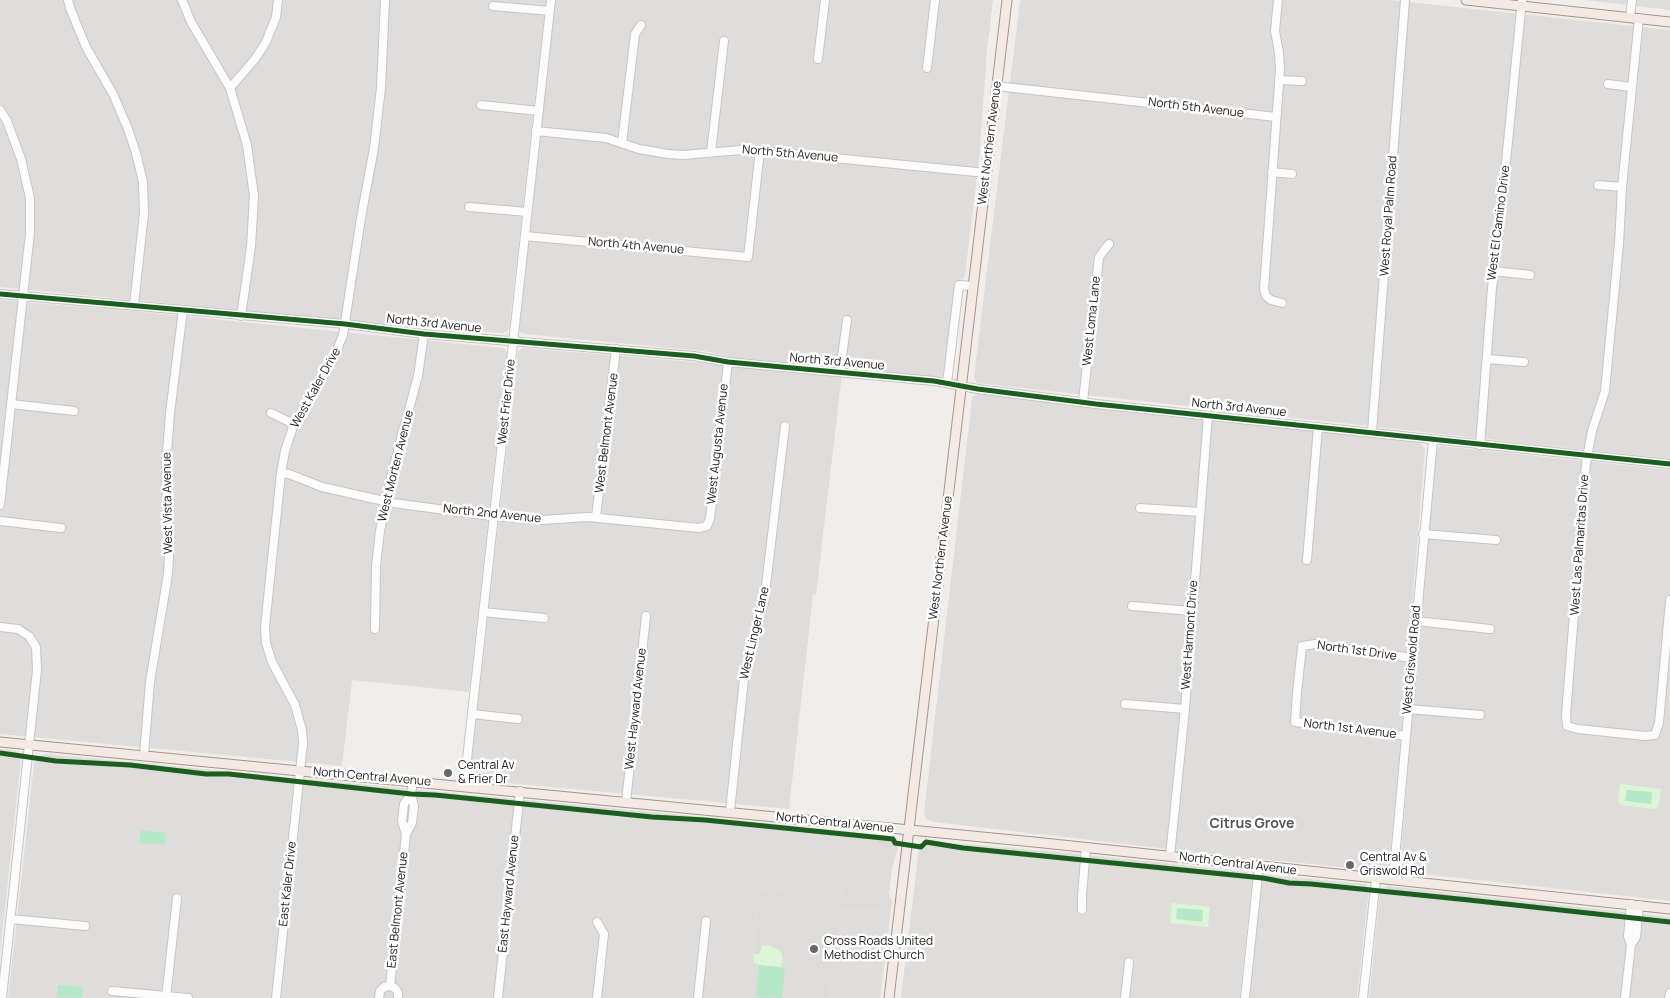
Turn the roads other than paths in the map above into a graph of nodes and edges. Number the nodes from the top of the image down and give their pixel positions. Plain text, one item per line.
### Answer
1 (68, 0) edge
2 (182, 0) edge
3 (278, 0) edge
4 (385, 0) edge
5 (551, 0) edge
6 (825, 0) edge
7 (935, 0) edge
8 (1007, 0) edge
9 (1278, 0) edge
10 (1404, 0) edge
11 (1466, 0) edge
12 (1632, 0) edge
13 (1521, 3) edge
14 (493, 6) dead end
15 (550, 11) junction
16 (1634, 18) junction
17 (1670, 22) edge
18 (641, 25) dead end
19 (724, 40) dead end
20 (818, 59) dead end
21 (927, 68) dead end
22 (1279, 80) junction
23 (1302, 81) dead end
24 (1608, 84) dead end
25 (996, 86) junction
26 (1632, 87) junction
27 (230, 88) junction
28 (481, 105) dead end
29 (0, 110) edge
30 (539, 111) junction
31 (1276, 117) junction
32 (536, 131) junction
33 (622, 143) junction
34 (760, 150) junction
35 (711, 152) junction
36 (1272, 172) junction
37 (986, 173) junction
38 (1292, 174) dead end
39 (1598, 185) dead end
40 (1622, 187) junction
41 (469, 207) dead end
42 (527, 212) junction
43 (525, 236) junction
44 (1109, 244) dead end
45 (1493, 271) junction
46 (1530, 275) dead end
47 (972, 286) junction
48 (0, 294) edge
49 (24, 296) junction
50 (1282, 303) dead end
51 (134, 305) junction
52 (183, 310) junction
53 (242, 316) junction
54 (847, 320) dead end
55 (345, 324) junction
56 (424, 334) junction
57 (514, 341) junction
58 (616, 349) junction
59 (1487, 359) junction
60 (728, 362) junction
61 (1524, 362) dead end
62 (840, 371) junction
63 (947, 383) junction
64 (961, 386) junction
65 (1083, 401) junction
66 (11, 404) junction
67 (74, 411) dead end
68 (270, 413) dead end
69 (1208, 415) junction
70 (294, 424) junction
71 (785, 426) dead end
72 (1318, 427) junction
73 (1372, 432) junction
74 (1433, 440) junction
75 (1480, 446) junction
76 (1587, 456) junction
77 (1670, 464) edge
78 (281, 473) junction
79 (385, 502) junction
80 (0, 505) edge
81 (1140, 508) dead end
82 (1200, 512) junction
83 (494, 516) junction
84 (596, 517) junction
85 (0, 521) edge
86 (707, 526) joint
87 (61, 528) dead end
88 (1423, 534) junction
89 (1496, 540) dead end
90 (1306, 560) dead end
91 (1670, 600) edge
92 (1132, 606) dead end
93 (1192, 611) junction
94 (483, 612) junction
95 (646, 616) dead end
96 (544, 618) dead end
97 (1416, 622) junction
98 (0, 627) edge
99 (375, 629) dead end
100 (1490, 629) dead end
101 (1412, 658) junction
102 (1125, 704) dead end
103 (1408, 709) junction
104 (1185, 710) junction
105 (472, 714) junction
106 (1480, 715) dead end
107 (518, 719) dead end
108 (1295, 722) joint
109 (1406, 736) junction
110 (0, 742) edge
111 (30, 745) junction
112 (144, 755) junction
113 (301, 771) junction
114 (413, 781) junction
115 (464, 786) junction
116 (520, 791) junction
117 (626, 802) junction
118 (730, 811) junction
119 (909, 830) junction
120 (1086, 847) junction
121 (1170, 856) junction
122 (1259, 866) junction
123 (1376, 879) junction
124 (1393, 880) junction
125 (177, 898) dead end
126 (1635, 905) junction
127 (1670, 909) edge
128 (1082, 910) dead end
129 (11, 918) junction
130 (706, 921) dead end
131 (597, 922) dead end
132 (86, 926) dead end
133 (1129, 962) dead end
134 (2, 973) edge
135 (390, 986) junction
136 (112, 990) dead end
137 (1670, 993) edge
138 (167, 997) edge
139 (2, 998) edge
140 (188, 998) edge
141 (276, 998) edge
142 (379, 998) edge
143 (398, 998) edge
144 (498, 998) edge
145 (597, 998) edge
146 (698, 998) edge
147 (888, 998) edge
148 (1125, 998) edge
149 (1245, 998) edge
150 (1363, 998) edge
151 (1626, 998) edge
152 (1670, 998) edge

1 - 51 street
2 - 27 street
3 - 27 street
4 - 55 street, West Kaler Drive
5 - 15 street, West Frier Drive
6 - 20 street
7 - 21 street
8 - 25 main road, West Northern Avenue
9 - 22 street
10 - 73 street, West Royal Palm Road
11 - 13 main road
12 - 16 street, West Las Palmaritas Drive
13 - 16 main road
13 - 45 street, West El Camino Drive
14 - 15 street
15 - 30 street, West Frier Drive
16 - 17 main road
16 - 26 street, West Las Palmaritas Drive
18 - 33 street
19 - 35 street
22 - 23 street
22 - 31 street
24 - 26 street
25 - 31 street, North 5th Avenue
25 - 37 main road, West Northern Avenue
26 - 40 street, West Las Palmaritas Drive
27 - 53 street
28 - 30 street
29 - 49 street
30 - 32 street, West Frier Drive
31 - 36 street
32 - 33 street, North 5th Avenue
32 - 42 street, West Frier Drive
33 - 35 street, North 5th Avenue
34 - 35 street, North 5th Avenue
34 - 37 street, North 5th Avenue
34 - 43 street, North 4th Avenue
36 - 38 street
36 - 50 street
37 - 47 main road, West Northern Avenue
39 - 40 street
40 - 76 street, West Las Palmaritas Drive
41 - 42 street
42 - 43 street, West Frier Drive
43 - 57 street, West Frier Drive
44 - 65 street, West Loma Lane
45 - 46 street, West El Camino Drive
45 - 59 street, West El Camino Drive
47 - 63 street
47 - 64 main road, West Northern Avenue
48 - 49 street, North 3rd Avenue
49 - 51 street, North 3rd Avenue
49 - 66 street
51 - 52 street, North 3rd Avenue
52 - 53 street, North 3rd Avenue
52 - 112 street, West Vista Avenue
53 - 55 street, North 3rd Avenue
54 - 62 street
55 - 56 street, North 3rd Avenue
55 - 70 street, West Kaler Drive
56 - 57 street, North 3rd Avenue
56 - 79 street, West Morten Avenue
57 - 58 street, North 3rd Avenue
57 - 83 street, West Frier Drive
58 - 60 street, North 3rd Avenue
58 - 84 street, West Belmont Avenue
59 - 61 street
59 - 75 street, West El Camino Drive
60 - 62 street, North 3rd Avenue
60 - 86 street, West Augusta Avenue
62 - 63 street, North 3rd Avenue
63 - 64 street, North 3rd Avenue
64 - 65 street, North 3rd Avenue
64 - 119 main road, West Northern Avenue
65 - 69 street, North 3rd Avenue
66 - 67 street
66 - 80 street
68 - 70 street
69 - 72 street, North 3rd Avenue
69 - 82 street, West Harmont Drive
70 - 78 street, West Kaler Drive
71 - 118 street, West Linger Lane
72 - 73 street, North 3rd Avenue
72 - 90 street
73 - 74 street, North 3rd Avenue
74 - 75 street, North 3rd Avenue
74 - 88 street, West Griswold Road
75 - 76 street, North 3rd Avenue
76 - 77 street, North 3rd Avenue
76 - 91 street, West Las Palmaritas Drive
78 - 79 street, North 2nd Avenue
78 - 113 street, West Kaler Drive
79 - 83 street, North 2nd Avenue
79 - 99 street, West Morten Avenue
81 - 82 street
82 - 93 street, West Harmont Drive
83 - 84 street, North 2nd Avenue
83 - 94 street, West Frier Drive
84 - 86 street, North 2nd Avenue
85 - 87 street
88 - 89 street
88 - 97 street, West Griswold Road
92 - 93 street
93 - 104 street, West Harmont Drive
94 - 96 street
94 - 105 street, West Frier Drive
95 - 117 street, West Hayward Avenue
97 - 100 street
97 - 101 street, West Griswold Road
98 - 111 street
101 - 103 street, West Griswold Road
101 - 108 street, North 1st Drive
102 - 104 street
103 - 106 street
103 - 109 street, West Griswold Road
104 - 121 street, West Harmont Drive
105 - 107 street
105 - 115 street, West Frier Drive
108 - 109 street, North 1st Avenue
109 - 124 street, West Griswold Road
110 - 111 main road, North Central Avenue
111 - 112 main road, North Central Avenue
111 - 129 street
112 - 113 main road, North Central Avenue
113 - 114 main road, North Central Avenue
113 - 141 street, East Kaler Drive
114 - 115 main road, North Central Avenue
114 - 135 street, East Belmont Avenue
115 - 116 main road, North Central Avenue
116 - 117 main road, North Central Avenue
116 - 144 street, East Hayward Avenue
117 - 118 main road, North Central Avenue
118 - 119 main road, North Central Avenue
119 - 120 main road, North Central Avenue
119 - 147 main road, West Northern Avenue
120 - 121 main road, North Central Avenue
120 - 128 street
121 - 122 main road, North Central Avenue
122 - 123 main road, North Central Avenue
122 - 149 street
123 - 124 main road, North Central Avenue
123 - 150 street
124 - 126 main road, North Central Avenue
125 - 138 street
126 - 127 main road, North Central Avenue
126 - 151 street
129 - 132 street
129 - 134 street
130 - 146 street
131 - 145 street
133 - 148 street
134 - 139 street
135 - 142 street, East Belmont Avenue
135 - 143 street, East Belmont Avenue
136 - 138 street
137 - 152 street
138 - 140 street

